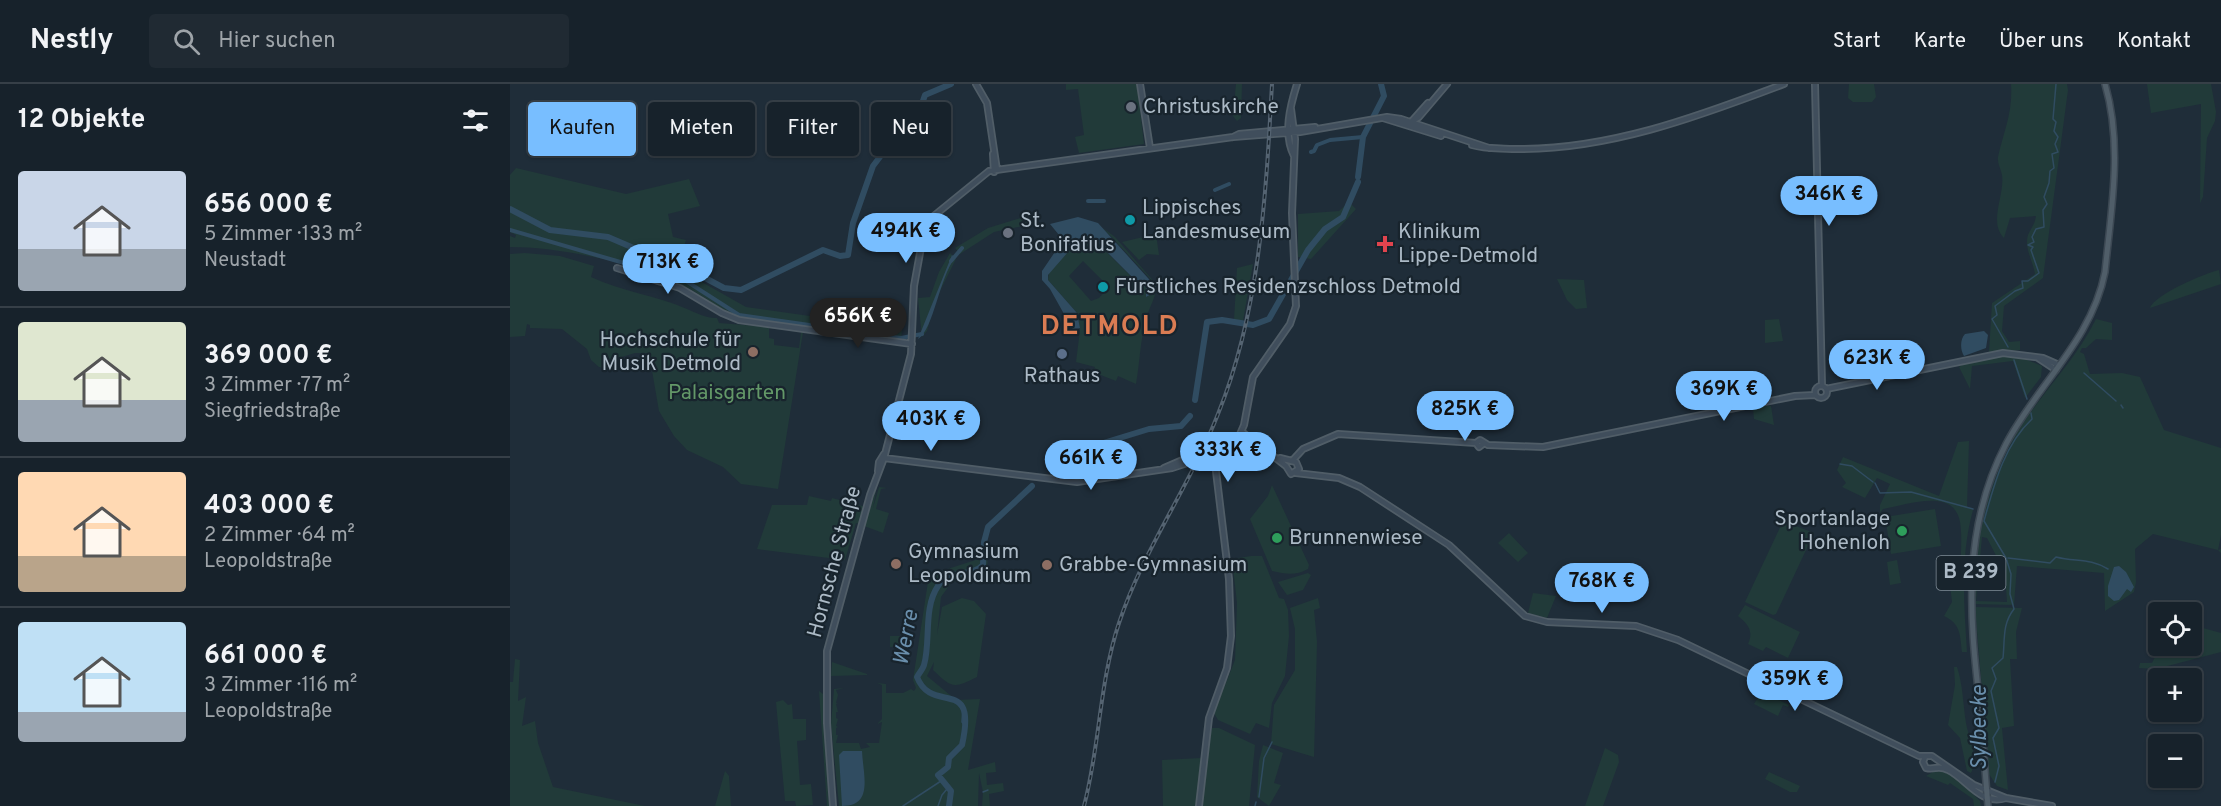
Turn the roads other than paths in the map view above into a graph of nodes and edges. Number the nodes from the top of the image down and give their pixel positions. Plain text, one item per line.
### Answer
1 (976, 84) edge
2 (1140, 84) edge
3 (1297, 84) edge
4 (1447, 84) edge
5 (1784, 84) edge
6 (2105, 84) edge
7 (1813, 86) edge
8 (1409, 124) junction
9 (1292, 130) junction
10 (1150, 148) junction
11 (995, 171) junction
12 (617, 268) dead end
13 (913, 339) junction
14 (2058, 368) junction
15 (1820, 390) junction
16 (1240, 434) junction
17 (1210, 454) junction
18 (884, 456) junction
19 (1293, 465) junction
20 (1924, 759) junction
21 (1936, 764) junction
22 (1986, 790) junction
23 (2006, 798) junction
24 (1988, 799) junction
25 (833, 806) edge
26 (1199, 806) edge
27 (1988, 806) edge
28 (2052, 806) edge

1 - 11 street
2 - 10 street
3 - 9 street
4 - 8 street
5 - 8 street
6 - 14 main road, B 239
7 - 15 street
8 - 9 street
9 - 10 street
9 - 16 street
10 - 11 street
11 - 13 street, Hornsche Straße
12 - 13 street
13 - 18 street, Hornsche Straße
14 - 15 street
14 - 22 main road, B 239
15 - 19 street
16 - 17 street
16 - 19 street
17 - 18 street
17 - 26 street
18 - 25 street, Hornsche Straße
19 - 20 street
20 - 21 street
20 - 21 street
21 - 22 street
21 - 24 street
22 - 23 street
22 - 24 main road, B 239
23 - 24 street
23 - 28 street
24 - 27 main road, B 239

